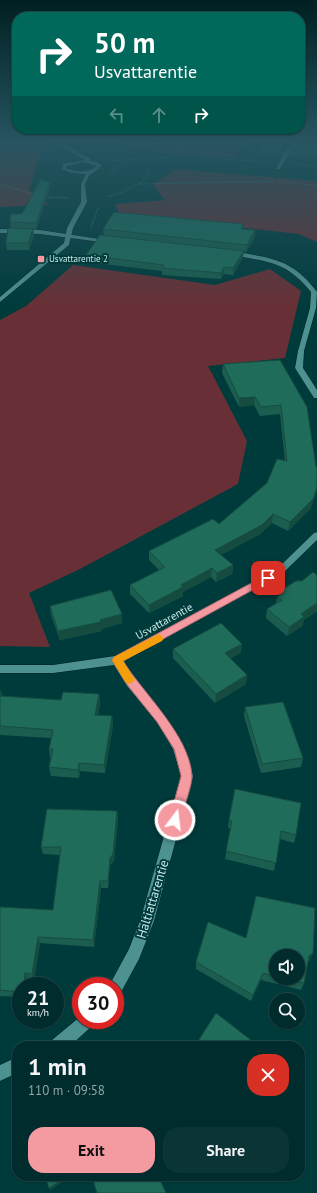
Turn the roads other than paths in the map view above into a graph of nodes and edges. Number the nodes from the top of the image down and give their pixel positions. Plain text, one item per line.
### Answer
1 (84, 197) edge
2 (0, 232) edge
3 (67, 235) junction
4 (115, 241) edge
5 (225, 253) edge
6 (0, 300) edge
7 (317, 396) edge
8 (317, 536) edge
9 (117, 660) junction
10 (0, 669) edge
11 (121, 977) edge
12 (78, 1029) edge
13 (64, 1041) edge
14 (12, 1067) edge
15 (0, 1073) edge

1 - 3 street
2 - 3 street
3 - 4 street
3 - 6 street
5 - 7 street
8 - 9 street, Usvattarentie
9 - 10 street, Usvattarentie
9 - 11 street, Haltiattarentie
12 - 13 street
14 - 15 street

